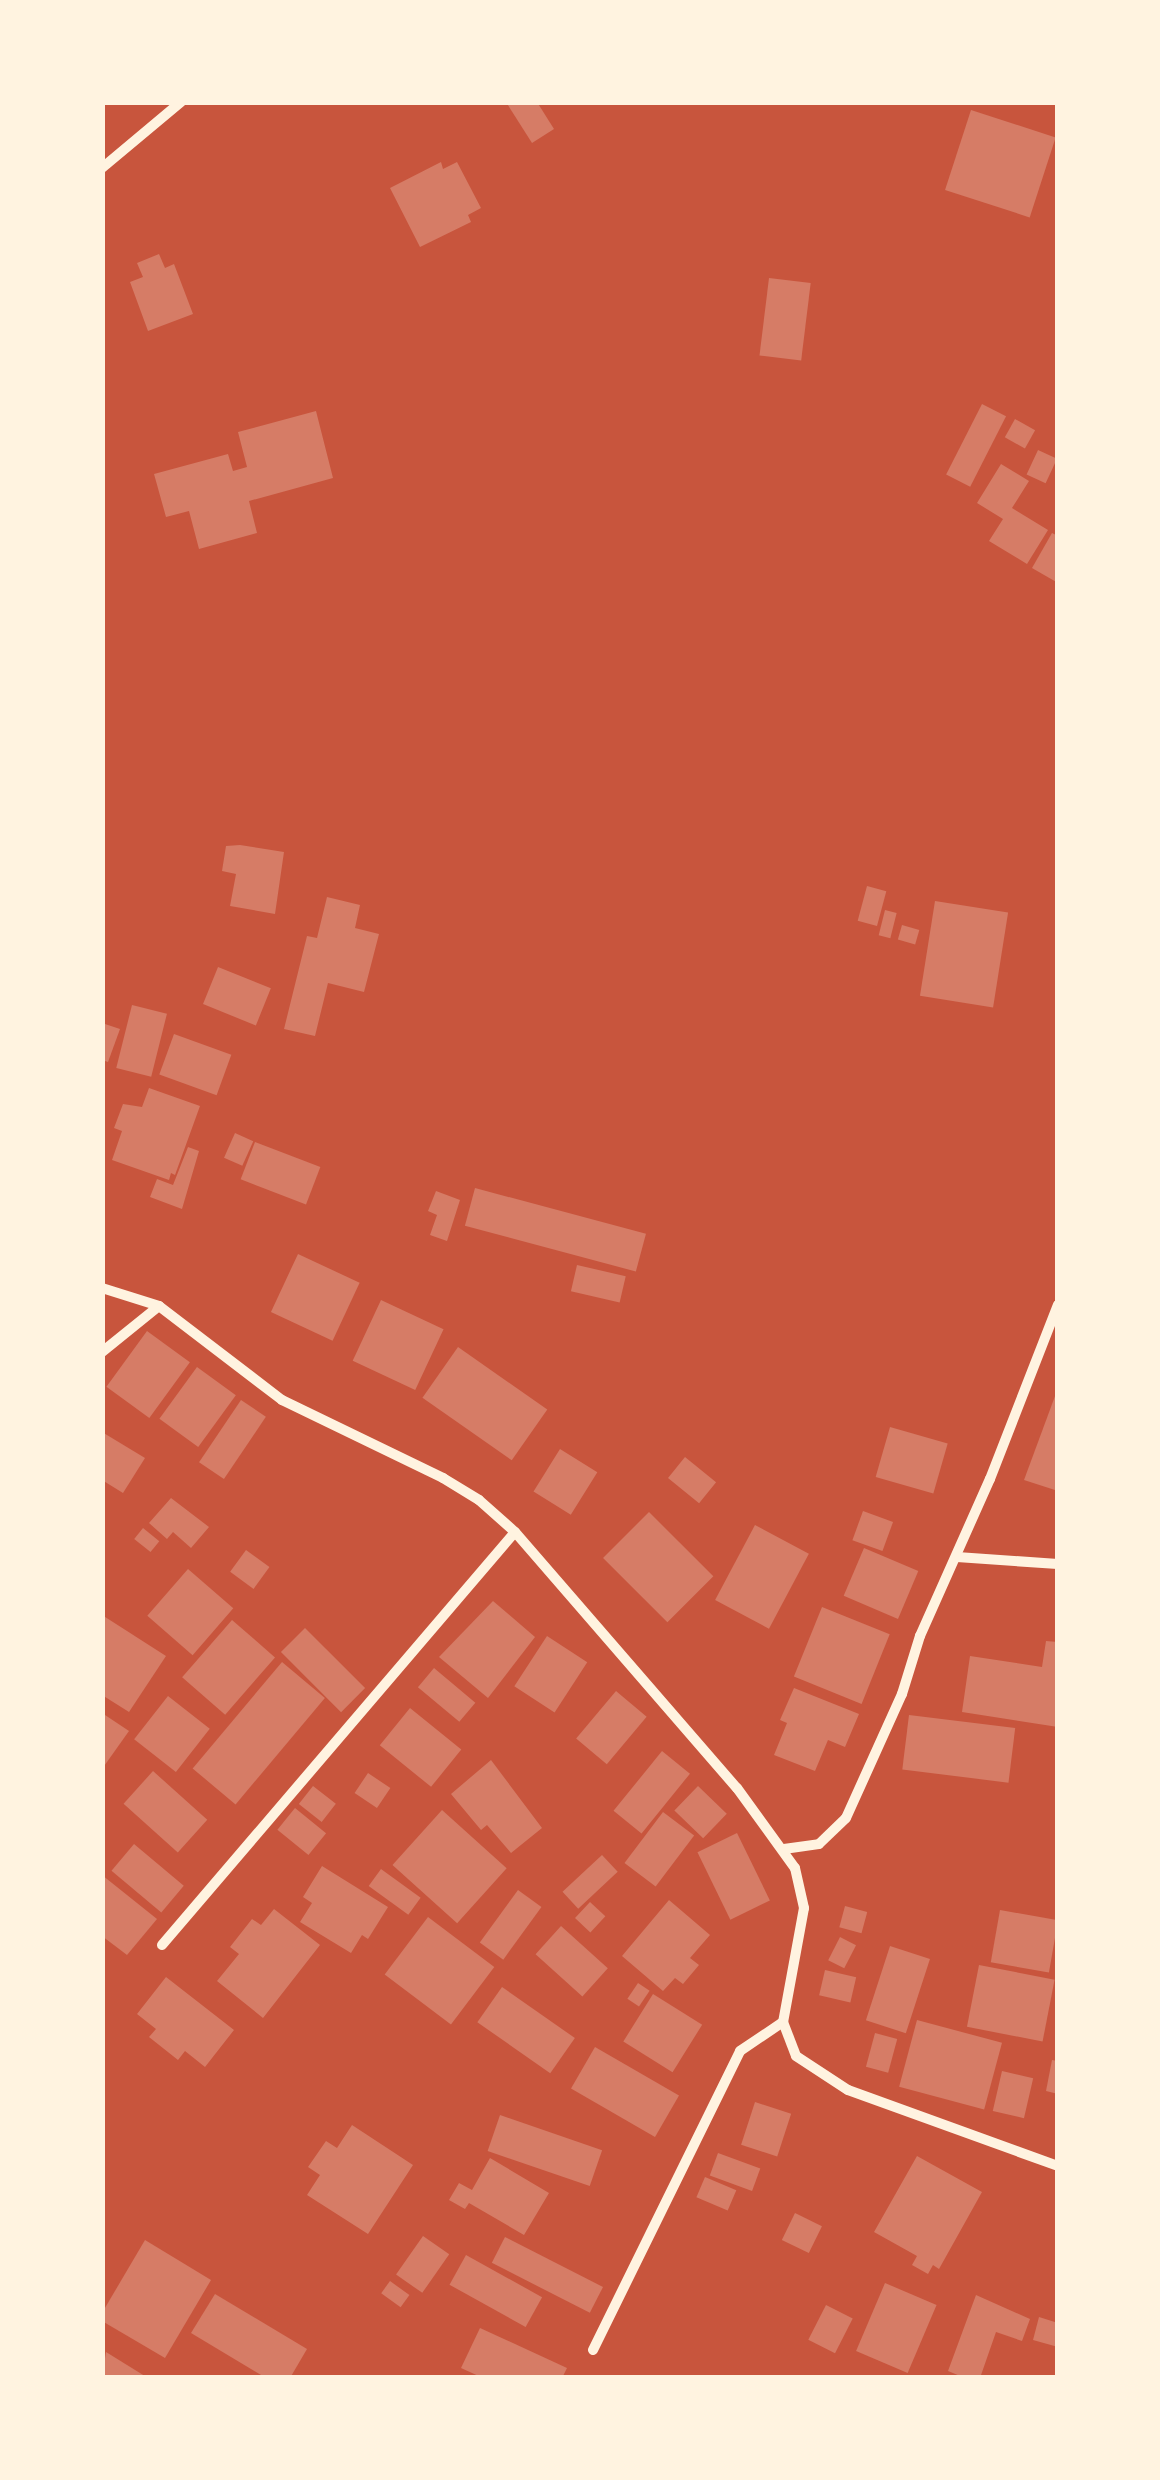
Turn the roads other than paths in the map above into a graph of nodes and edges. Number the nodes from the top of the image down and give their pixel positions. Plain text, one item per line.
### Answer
1 (181, 102) edge
2 (102, 168) edge
3 (102, 1288) edge
4 (1058, 1305) edge
5 (158, 1306) junction
6 (102, 1352) edge
7 (515, 1532) junction
8 (957, 1557) junction
9 (1058, 1564) edge
10 (784, 1849) junction
11 (162, 1945) dead end
12 (783, 2022) junction
13 (1058, 2166) edge
14 (593, 2350) dead end

1 - 2 street
3 - 5 street
4 - 8 street
5 - 6 street
5 - 7 street
7 - 10 street
7 - 11 street
8 - 9 street
8 - 10 street
10 - 12 street
12 - 13 street
12 - 14 street

